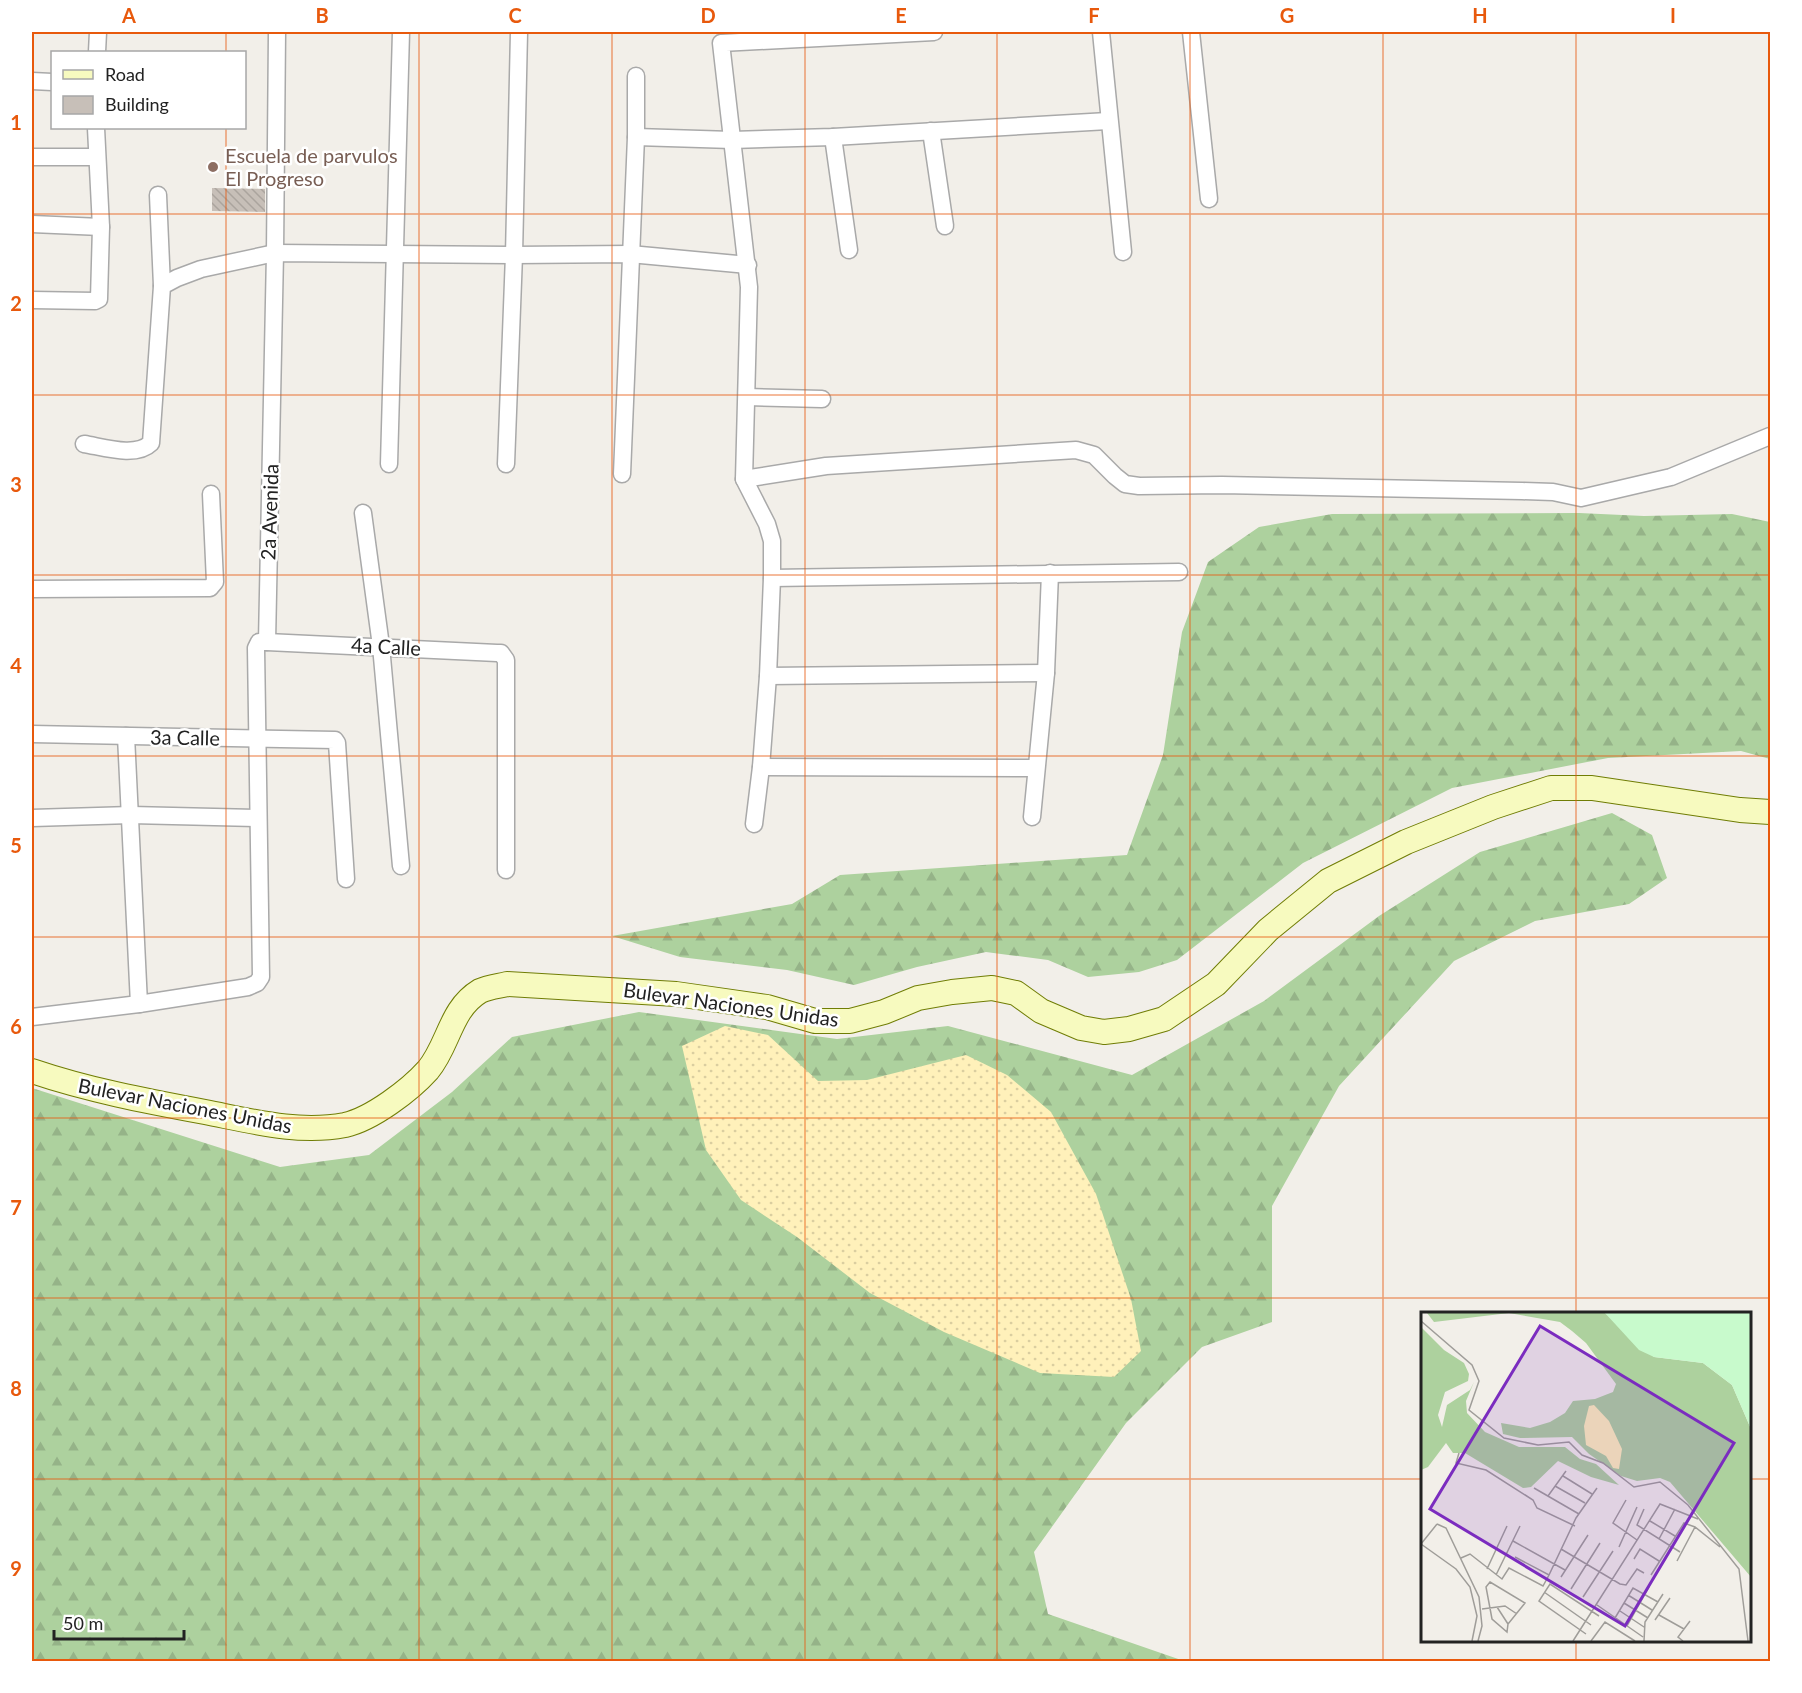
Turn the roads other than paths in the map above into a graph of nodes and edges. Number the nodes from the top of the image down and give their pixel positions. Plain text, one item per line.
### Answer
1 (98, 32) edge
2 (277, 32) edge
3 (401, 32) edge
4 (519, 32) edge
5 (934, 32) edge
6 (1101, 32) edge
7 (1191, 32) edge
8 (720, 37) edge
9 (97, 51) edge
10 (636, 76) dead end
11 (32, 81) edge
12 (51, 82) edge
13 (1108, 121) junction
14 (96, 129) edge
15 (931, 131) junction
16 (636, 137) junction
17 (833, 137) junction
18 (732, 140) junction
19 (32, 157) edge
20 (96, 157) junction
21 (158, 195) dead end
22 (1209, 199) dead end
23 (32, 224) edge
24 (945, 226) dead end
25 (101, 227) junction
26 (849, 250) dead end
27 (1124, 252) dead end
28 (275, 253) junction
29 (396, 253) junction
30 (630, 254) junction
31 (514, 255) junction
32 (748, 265) junction
33 (162, 286) junction
34 (32, 300) edge
35 (747, 397) junction
36 (822, 399) dead end
37 (1770, 436) edge
38 (84, 444) dead end
39 (389, 464) dead end
40 (506, 464) dead end
41 (622, 474) dead end
42 (744, 479) junction
43 (211, 494) dead end
44 (363, 513) dead end
45 (1179, 572) dead end
46 (1050, 573) junction
47 (772, 579) junction
48 (32, 589) edge
49 (267, 642) junction
50 (381, 646) junction
51 (1046, 673) junction
52 (768, 676) junction
53 (32, 734) edge
54 (126, 736) junction
55 (257, 739) junction
56 (761, 767) junction
57 (1035, 768) junction
58 (1770, 812) edge
59 (130, 815) junction
60 (32, 818) edge
61 (258, 818) junction
62 (1032, 818) dead end
63 (754, 824) dead end
64 (401, 866) dead end
65 (506, 870) dead end
66 (346, 879) dead end
67 (139, 1004) junction
68 (32, 1017) edge
69 (32, 1071) edge

1 - 9 street
2 - 28 street, 2a Avenida
3 - 29 street
4 - 31 street
5 - 8 street
6 - 13 street
7 - 22 street
8 - 18 street
10 - 16 street
11 - 12 street
13 - 15 street
13 - 27 street
14 - 20 street
15 - 17 street
15 - 24 street
16 - 18 street
16 - 30 street
17 - 18 street
17 - 26 street
18 - 32 street
19 - 20 street
20 - 25 street
21 - 33 street
23 - 25 street
25 - 34 street
28 - 29 street
28 - 33 street
28 - 49 street, 2a Avenida
29 - 31 street
29 - 39 street
30 - 31 street
30 - 32 street
30 - 41 street
31 - 40 street
32 - 35 street
33 - 38 street
35 - 36 street
35 - 42 street
37 - 42 street
42 - 47 street
43 - 48 street
44 - 50 street
45 - 46 street
46 - 47 street
46 - 51 street
47 - 52 street
49 - 50 street, 4a Calle
49 - 55 street, 2a Avenida
50 - 64 street
50 - 65 street, 4a Calle
51 - 52 street
51 - 57 street
52 - 56 street
53 - 54 street, 3a Calle
54 - 55 street, 3a Calle
54 - 59 street
55 - 61 street, 2a Avenida
55 - 66 street, 3a Calle
56 - 57 street
56 - 63 street
57 - 62 street
58 - 69 main road, Bulevar Naciones Unidas
59 - 60 street
59 - 61 street
59 - 67 street
61 - 67 street, 2a Avenida
67 - 68 street

